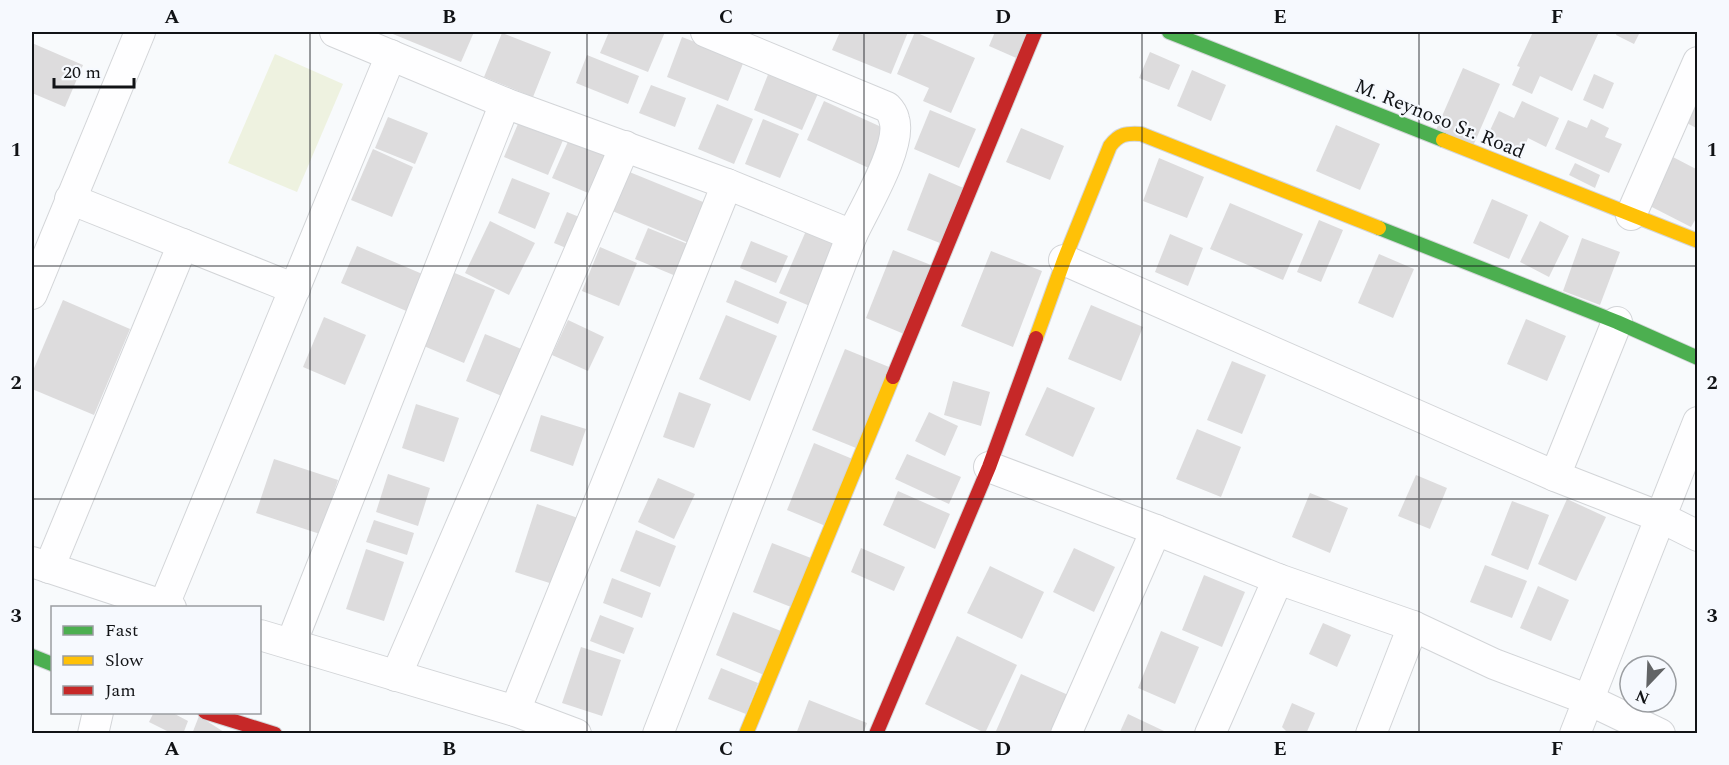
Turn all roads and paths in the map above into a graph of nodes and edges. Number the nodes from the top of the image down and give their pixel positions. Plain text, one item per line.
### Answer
1 (140, 32) edge
2 (335, 32) edge
3 (706, 32) edge
4 (1035, 32) edge
5 (1169, 32) edge
6 (390, 55) junction
7 (1698, 62) edge
8 (505, 103) junction
9 (625, 146) junction
10 (727, 184) junction
11 (70, 199) junction
12 (1631, 215) junction
13 (852, 235) junction
14 (1698, 241) edge
15 (183, 244) junction
16 (1064, 260) junction
17 (295, 289) junction
18 (32, 294) edge
19 (1617, 322) junction
20 (1698, 357) edge
21 (1698, 422) edge
22 (989, 467) junction
23 (1555, 476) junction
24 (1660, 518) junction
25 (1156, 530) junction
26 (1698, 536) edge
27 (40, 565) edge
28 (1278, 579) junction
29 (167, 606) edge
30 (1413, 626) junction
31 (261, 635) edge
32 (291, 644) junction
33 (32, 657) edge
34 (51, 664) edge
35 (396, 676) junction
36 (1589, 700) junction
37 (515, 711) junction
38 (98, 714) edge
39 (211, 714) edge
40 (93, 734) edge
41 (275, 734) edge
42 (576, 734) edge
43 (658, 734) edge
44 (746, 734) edge
45 (876, 734) edge
46 (1066, 734) edge
47 (1210, 734) edge
48 (1371, 734) edge
49 (1575, 734) edge
50 (1660, 734) edge

1 - 11 street
2 - 6 street
3 - 13 street
4 - 44 street
5 - 12 street, M. Reynoso Sr. Road
6 - 8 street
6 - 17 street
7 - 12 street
8 - 9 street
8 - 32 street
9 - 10 street
9 - 35 street
10 - 13 street
10 - 37 street
11 - 15 street
11 - 18 street
12 - 14 street, M. Reynoso Sr. Road
13 - 43 street
15 - 17 street
15 - 27 street
16 - 19 street
16 - 22 street
16 - 23 street
17 - 29 street
19 - 20 street
19 - 23 street
21 - 24 street
22 - 25 street
22 - 45 street
23 - 24 street
24 - 26 street
24 - 36 street
25 - 28 street
25 - 46 street
27 - 29 street
28 - 30 street
28 - 47 street
30 - 36 street
30 - 48 street
31 - 32 street
32 - 35 street
33 - 34 street
35 - 37 street
36 - 49 street
36 - 50 street
37 - 42 street
38 - 40 street
39 - 41 street

